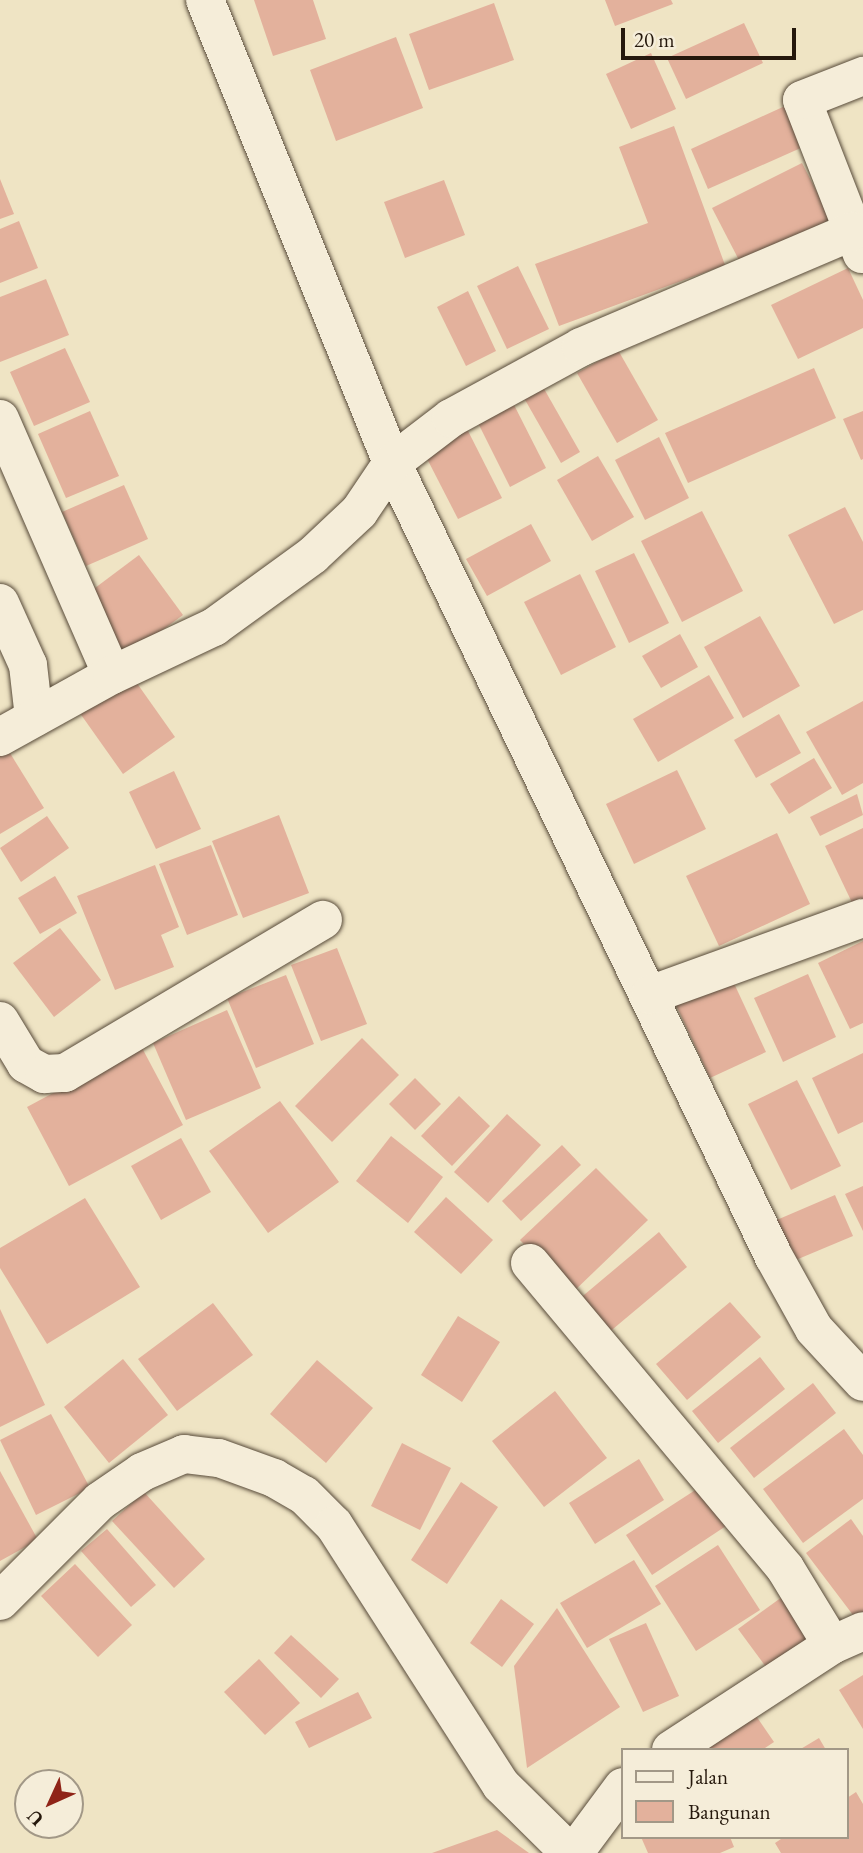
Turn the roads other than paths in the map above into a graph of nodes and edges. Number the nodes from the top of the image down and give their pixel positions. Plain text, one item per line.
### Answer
1 (205, 0) edge
2 (863, 76) edge
3 (858, 243) edge
4 (0, 419) edge
5 (392, 463) junction
6 (0, 603) edge
7 (112, 675) junction
8 (34, 718) junction
9 (0, 737) edge
10 (863, 918) edge
11 (324, 920) dead end
12 (650, 995) junction
13 (0, 1021) edge
14 (530, 1263) dead end
15 (863, 1382) edge
16 (0, 1601) edge
17 (847, 1638) edge
18 (674, 1748) edge
19 (622, 1788) edge
20 (572, 1853) edge

1 - 5 street
2 - 3 street
3 - 5 street
4 - 7 street
5 - 7 street
5 - 12 street
6 - 8 street
7 - 8 street
8 - 9 street
10 - 12 street
11 - 13 street
12 - 15 street
14 - 17 street
16 - 20 street
17 - 18 street
19 - 20 street

